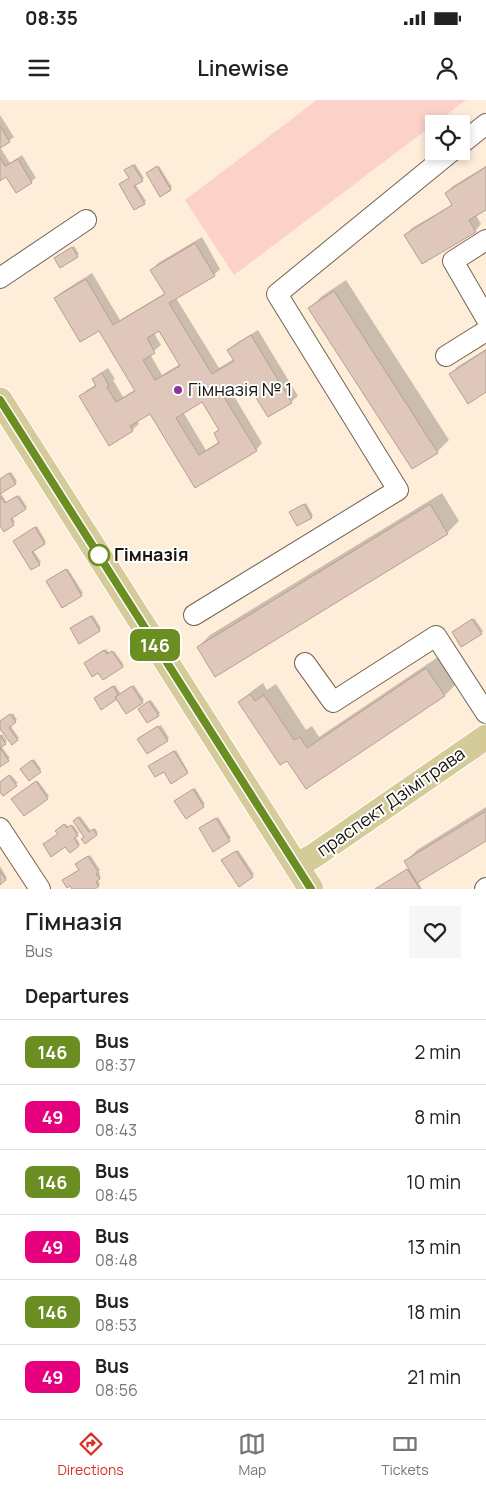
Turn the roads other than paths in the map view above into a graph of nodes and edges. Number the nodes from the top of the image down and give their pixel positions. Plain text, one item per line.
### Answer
1 (486, 124) edge
2 (470, 137) edge
3 (441, 160) edge
4 (86, 220) dead end
5 (486, 240) edge
6 (0, 278) edge
7 (486, 318) edge
8 (486, 330) edge
9 (446, 356) dead end
10 (0, 400) edge
11 (194, 615) dead end
12 (305, 663) dead end
13 (486, 713) edge
14 (486, 737) edge
15 (0, 828) edge
16 (296, 866) junction
17 (40, 889) edge
18 (311, 889) edge

1 - 2 street
3 - 11 street
4 - 6 street
5 - 7 street
8 - 9 street
10 - 16 main road
12 - 13 street
14 - 16 main road, праспект Дзімітрава
15 - 17 street
16 - 18 main road

